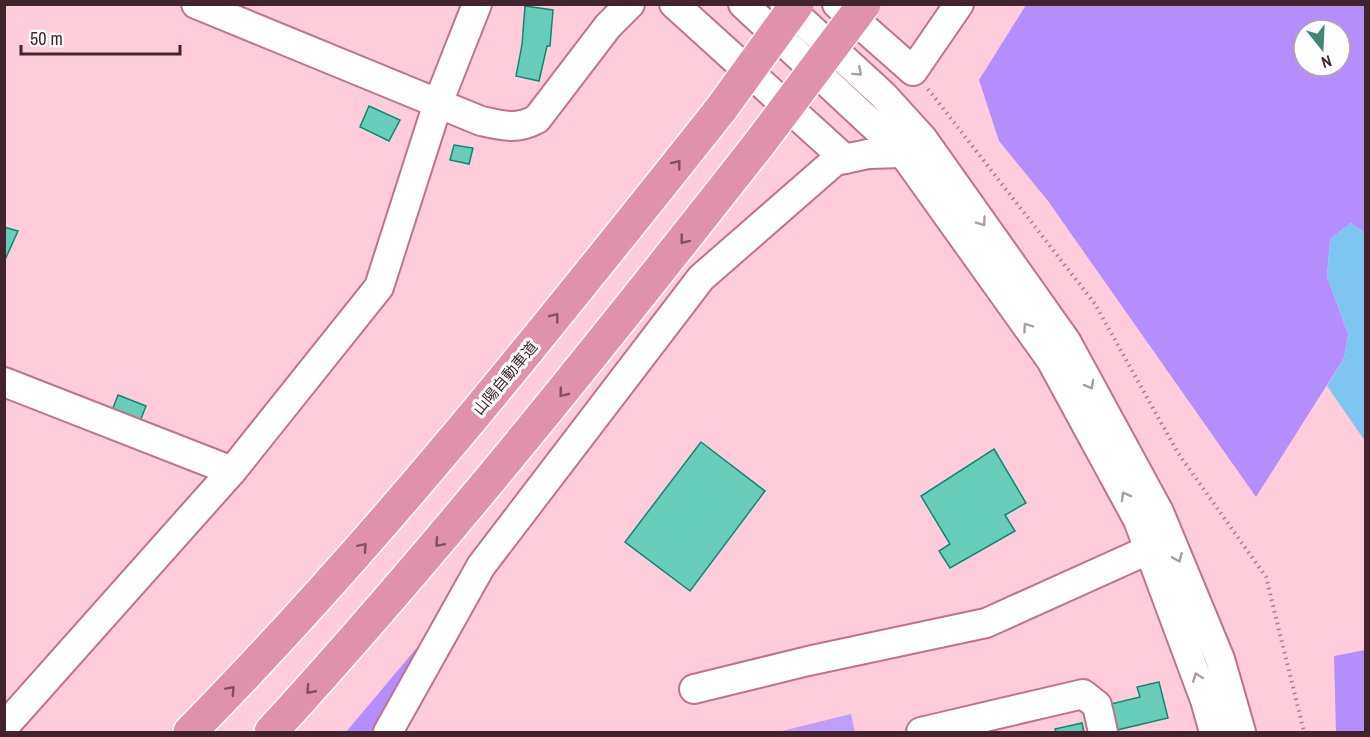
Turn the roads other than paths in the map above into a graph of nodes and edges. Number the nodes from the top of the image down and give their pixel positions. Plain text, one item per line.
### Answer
1 (196, 4) edge
2 (477, 4) edge
3 (630, 4) edge
4 (674, 4) edge
5 (742, 4) edge
6 (784, 4) edge
7 (797, 4) edge
8 (837, 4) edge
9 (864, 4) edge
10 (959, 4) edge
11 (438, 103) junction
12 (903, 153) junction
13 (845, 159) junction
14 (4, 382) edge
15 (232, 471) junction
16 (1149, 550) junction
17 (694, 689) dead end
18 (4, 727) edge
19 (190, 732) edge
20 (271, 732) edge
21 (388, 732) edge
22 (921, 732) edge
23 (1103, 732) edge
24 (1214, 732) edge
25 (1241, 732) edge

1 - 11 street
2 - 11 street
3 - 11 street
4 - 13 street
5 - 12 street
6 -> 25 street
19 -> 7 highway, 山陽自動車道, bridge
8 - 10 street
9 -> 20 highway, bridge
11 - 15 street
12 - 13 street
16 -> 12 street
13 - 21 street
14 - 15 street
15 - 18 street
16 - 17 street
24 -> 16 street
22 - 23 street

